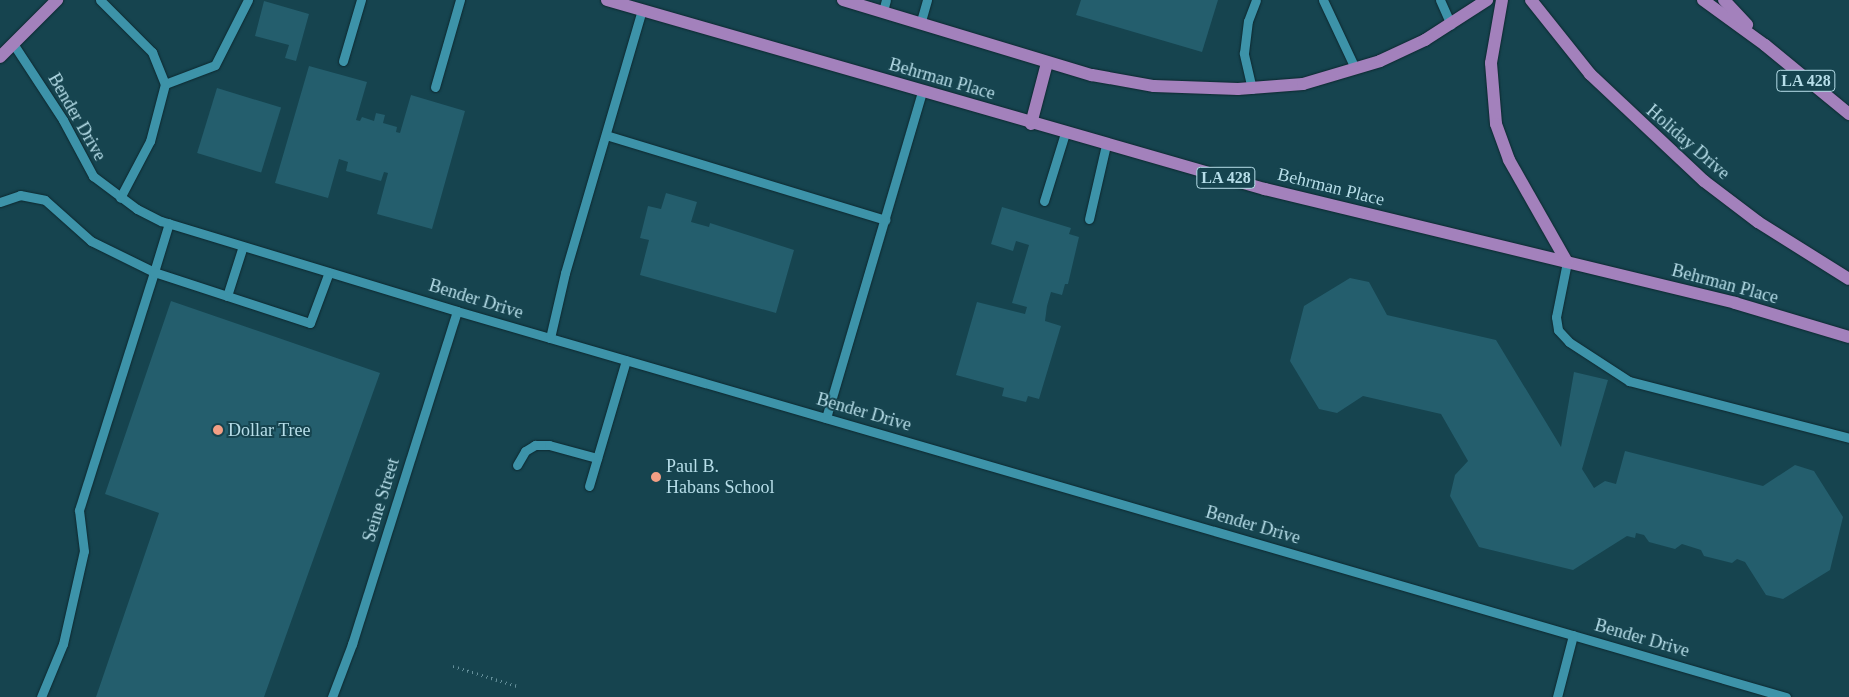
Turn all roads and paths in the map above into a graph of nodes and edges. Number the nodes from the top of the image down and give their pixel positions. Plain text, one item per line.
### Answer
1 (57, 0) edge
2 (100, 0) edge
3 (248, 0) edge
4 (360, 0) edge
5 (460, 0) edge
6 (608, 0) edge
7 (843, 0) edge
8 (927, 0) edge
9 (1256, 0) edge
10 (1324, 0) edge
11 (1440, 0) edge
12 (1487, 0) edge
13 (1502, 0) edge
14 (1531, 0) edge
15 (1704, 0) edge
16 (1724, 0) edge
17 (885, 5) edge
18 (642, 10) junction
19 (921, 21) junction
20 (1451, 25) junction
21 (14, 45) junction
22 (1765, 45) junction
23 (0, 57) edge
24 (343, 61) dead end
25 (1047, 63) junction
26 (1355, 68) junction
27 (165, 84) junction
28 (435, 87) dead end
29 (1252, 89) junction
30 (922, 92) junction
31 (1849, 114) edge
32 (1031, 124) junction
33 (1065, 133) junction
34 (606, 135) junction
35 (1106, 145) junction
36 (120, 198) junction
37 (1044, 201) dead end
38 (0, 202) edge
39 (1089, 219) dead end
40 (885, 220) junction
41 (169, 223) junction
42 (243, 246) junction
43 (1567, 262) junction
44 (154, 272) junction
45 (329, 272) junction
46 (1849, 279) edge
47 (227, 296) junction
48 (457, 311) junction
49 (1849, 337) edge
50 (550, 338) junction
51 (626, 360) junction
52 (826, 418) junction
53 (1849, 438) edge
54 (597, 458) junction
55 (517, 465) dead end
56 (589, 486) dead end
57 (1573, 635) junction
58 (453, 666) dead end
59 (517, 686) dead end
60 (41, 697) edge
61 (332, 697) edge
62 (1557, 697) edge
63 (1786, 697) edge

1 - 21 main road
2 - 27 street
3 - 27 street
4 - 24 street
5 - 28 street
6 - 18 main road, Behrman Place / LA 428
7 - 17 main road
8 - 19 street
9 - 29 street
10 - 26 street
11 - 20 street
12 - 20 main road
13 - 43 main road
14 - 46 main road, Holiday Drive
15 - 22 main road, LA 428
16 - 22 main road
17 - 19 main road
18 - 30 main road, Behrman Place / LA 428
18 - 34 street
19 - 25 main road
20 - 26 main road
21 - 23 main road
21 - 36 street, Bender Drive
22 - 31 main road, LA 428
25 - 29 main road
25 - 32 main road
26 - 29 main road
27 - 36 street
30 - 32 main road, Behrman Place / LA 428
30 - 40 street
32 - 33 main road, Behrman Place / LA 428
33 - 35 main road, Behrman Place / LA 428
33 - 37 street
34 - 40 street
34 - 50 street
35 - 39 street
35 - 43 main road, Behrman Place / LA 428
36 - 41 street, Bender Drive
38 - 44 street
40 - 52 street
41 - 42 street, Bender Drive
41 - 44 street
42 - 45 street, Bender Drive
42 - 47 street
43 - 49 main road, Behrman Place / LA 428
43 - 53 street
44 - 47 street
44 - 60 street
45 - 47 street
45 - 48 street, Bender Drive
48 - 50 street, Bender Drive
48 - 61 street, Seine Street
50 - 51 street, Bender Drive
51 - 52 street, Bender Drive
51 - 54 street
52 - 57 street, Bender Drive
54 - 55 street
54 - 56 street
57 - 62 street
57 - 63 street, Bender Drive
58 - 59 path

